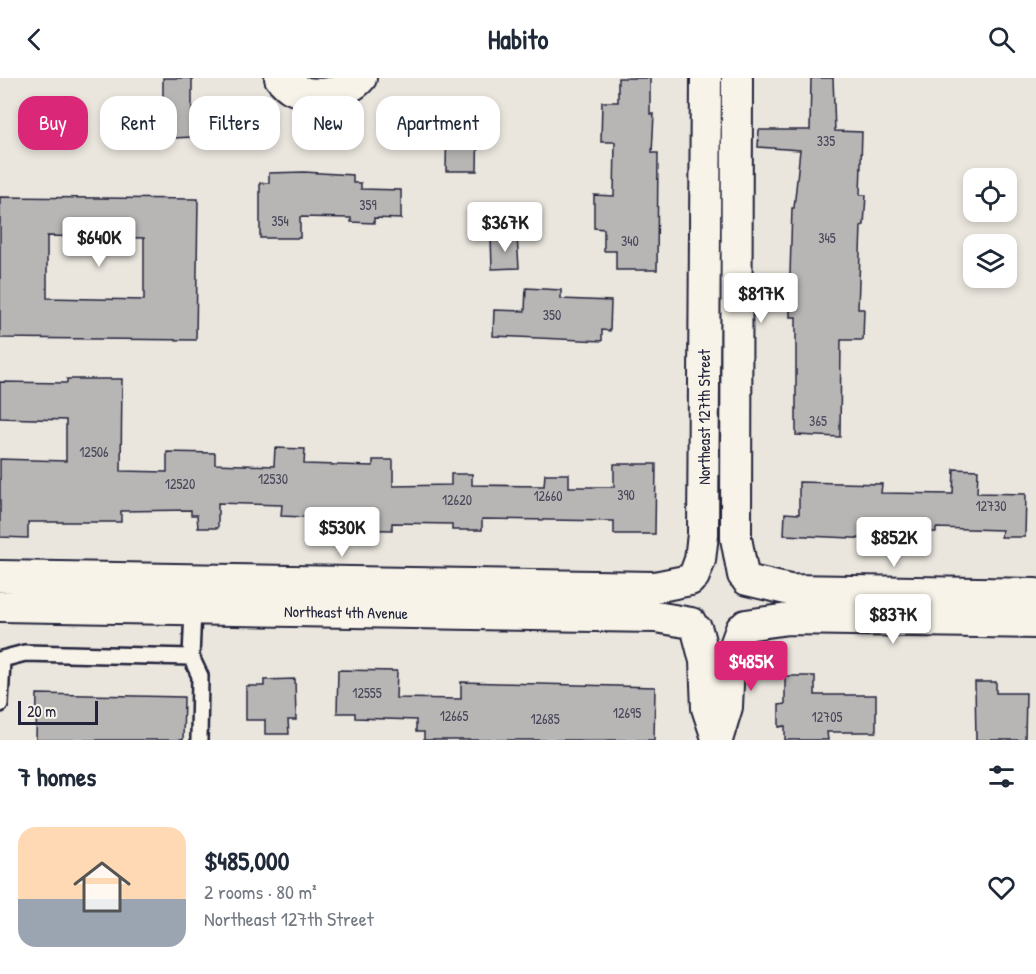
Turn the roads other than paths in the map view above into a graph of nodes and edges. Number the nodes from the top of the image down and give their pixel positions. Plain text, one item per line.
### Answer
1 (280, 78) edge
2 (361, 78) edge
3 (706, 78) edge
4 (737, 78) edge
5 (0, 576) edge
6 (692, 578) junction
7 (745, 578) junction
8 (318, 581) junction
9 (1036, 594) edge
10 (0, 606) edge
11 (193, 609) junction
12 (317, 611) junction
13 (1036, 623) edge
14 (694, 627) junction
15 (743, 627) junction
16 (191, 657) junction
17 (0, 704) edge
18 (717, 739) edge
19 (199, 740) edge

1 - 2 street
3 - 6 street, Northeast 127th Street
4 - 7 street, Northeast 127th Street
5 - 8 street, Northeast 4th Avenue
6 - 7 street
6 - 8 street, Northeast 4th Avenue
6 - 14 street
7 - 9 street
7 - 15 street
8 - 12 street
10 - 11 street, Northeast 4th Avenue
11 - 12 street, Northeast 4th Avenue
11 - 16 lane
12 - 14 street, Northeast 4th Avenue
13 - 15 street
14 - 15 street
14 - 18 street
15 - 18 street
16 - 17 lane
16 - 19 lane

